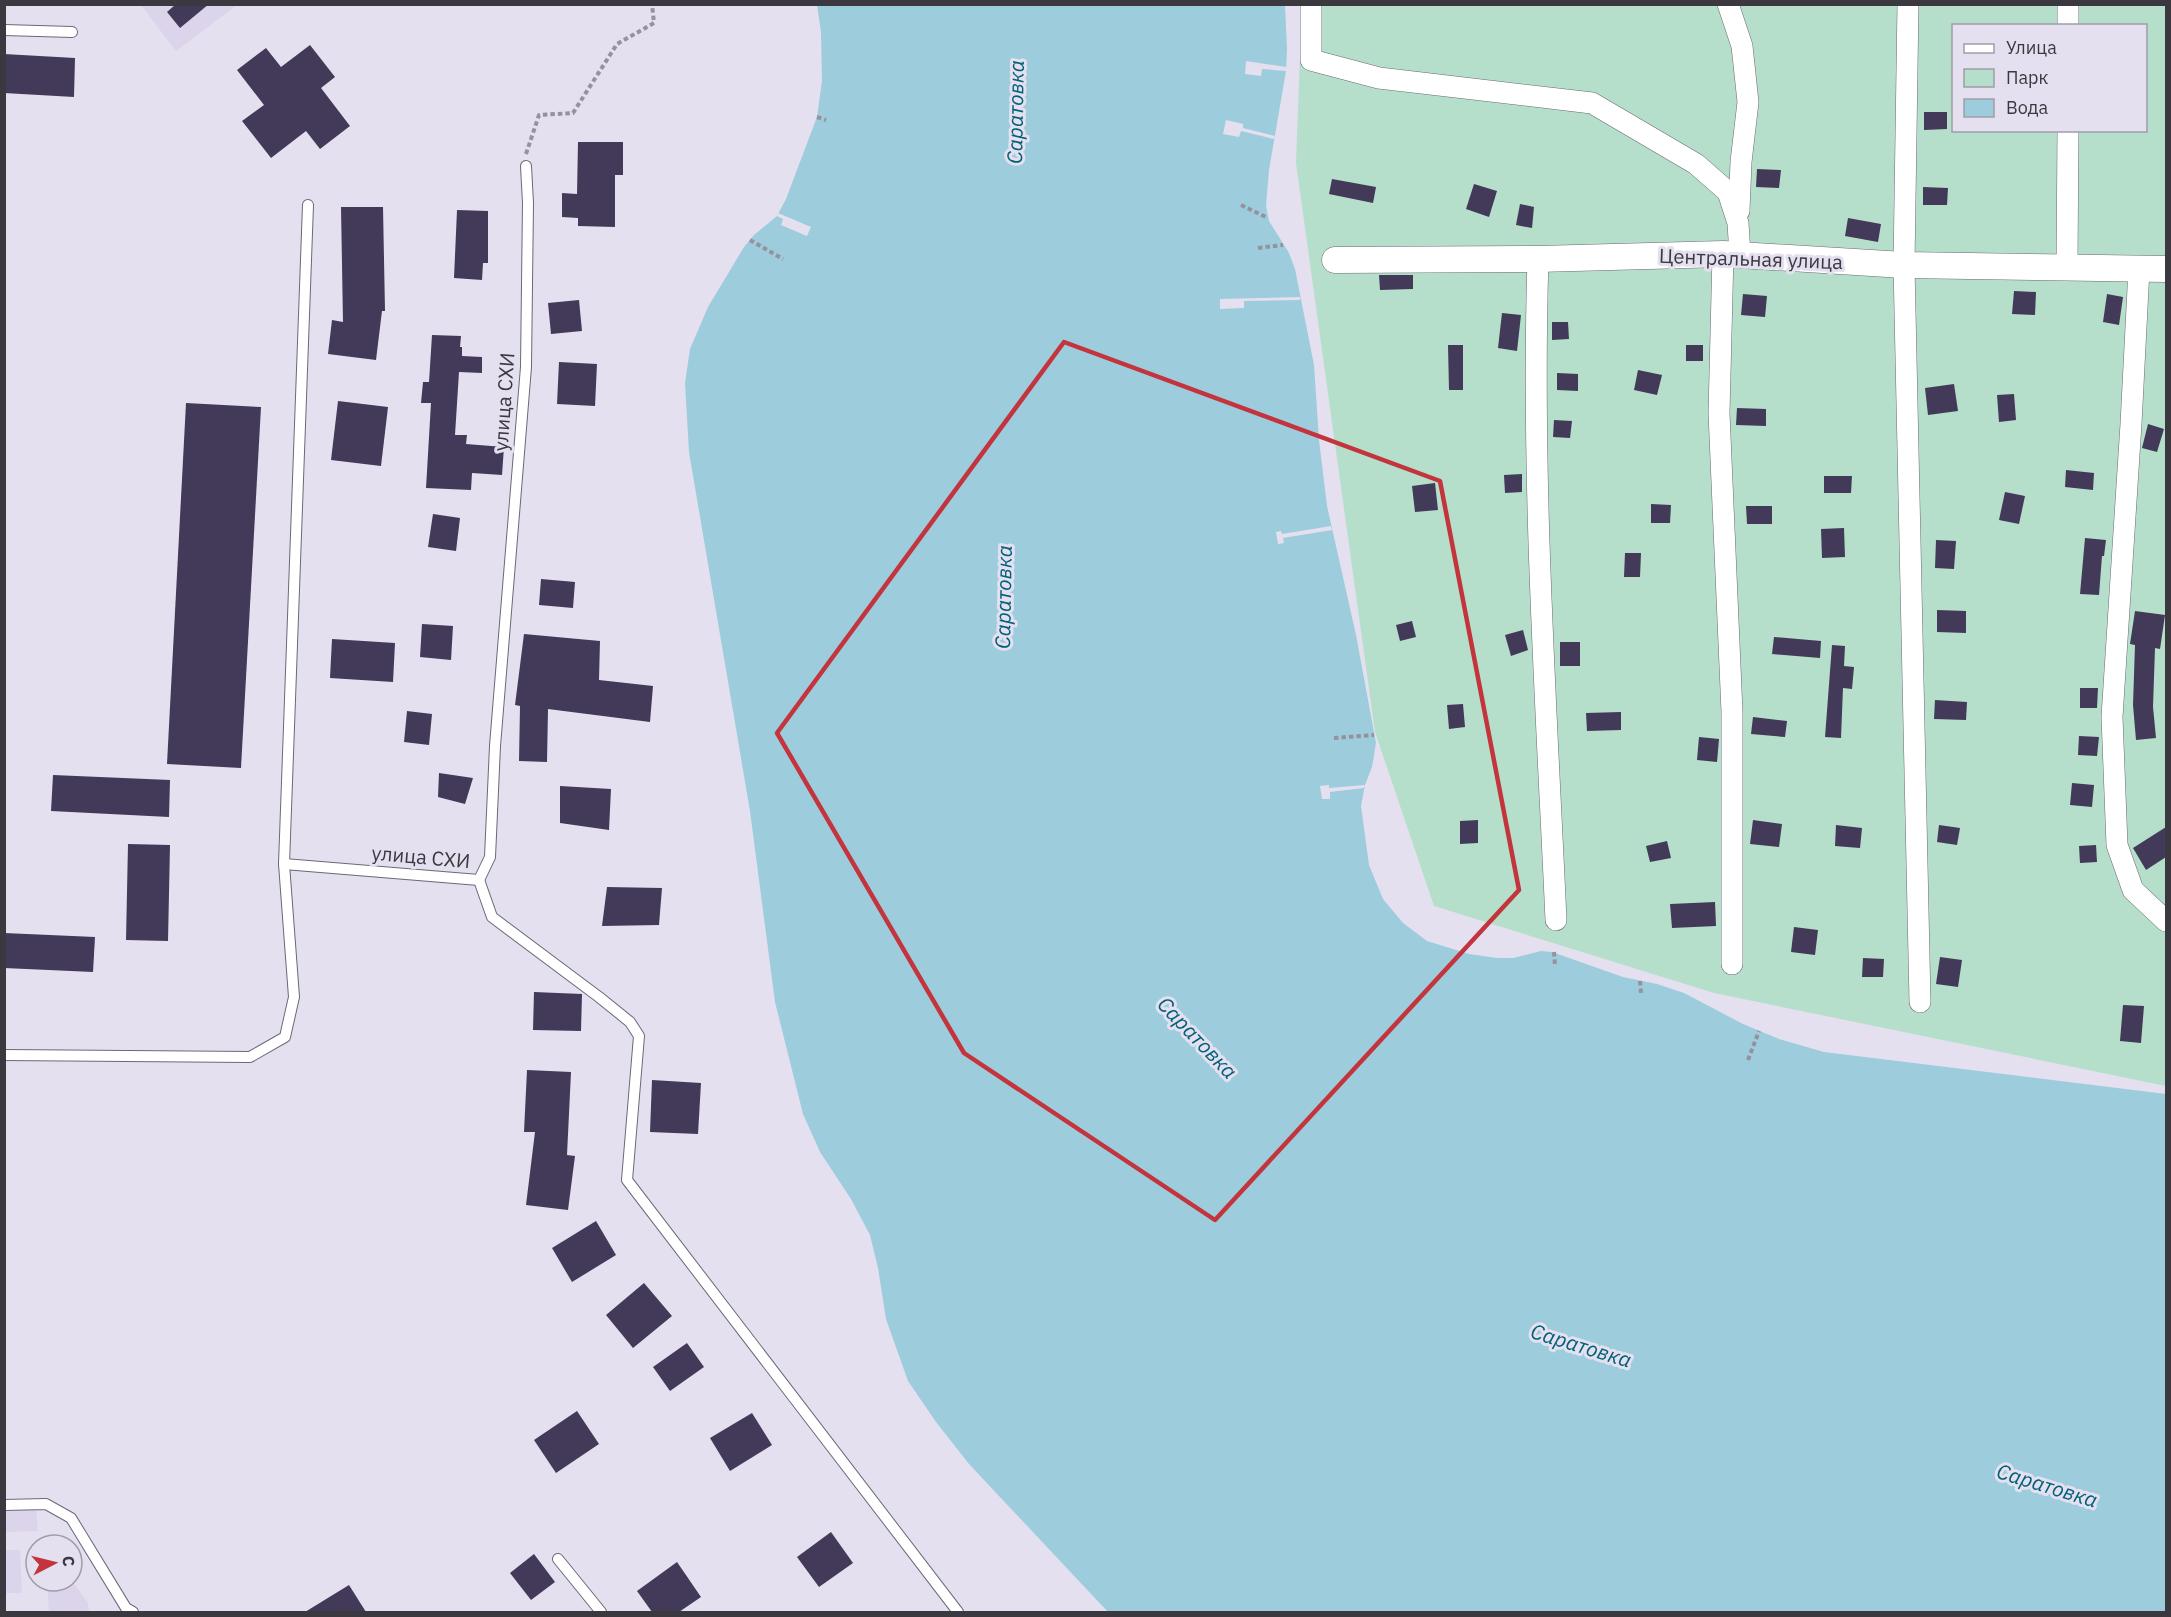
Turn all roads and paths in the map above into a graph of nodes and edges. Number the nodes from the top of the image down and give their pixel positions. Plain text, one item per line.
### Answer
1 (652, 4) edge
2 (1311, 4) edge
3 (1728, 4) edge
4 (1908, 4) edge
5 (2068, 4) edge
6 (2068, 24) edge
7 (4, 30) edge
8 (72, 32) dead end
9 (817, 117) dead end
10 (826, 120) dead end
11 (2068, 132) edge
12 (526, 161) joint
13 (1241, 205) dead end
14 (308, 206) dead end
15 (1268, 218) dead end
16 (1738, 224) junction
17 (750, 240) dead end
18 (1283, 245) dead end
19 (1258, 248) dead end
20 (1731, 255) junction
21 (783, 259) dead end
22 (1538, 259) junction
23 (1335, 260) dead end
24 (1904, 265) junction
25 (2067, 267) junction
26 (2139, 269) junction
27 (2166, 269) edge
28 (1374, 735) dead end
29 (1334, 738) dead end
30 (284, 864) junction
31 (479, 880) junction
32 (1556, 920) dead end
33 (2166, 921) edge
34 (1554, 952) dead end
35 (1732, 964) dead end
36 (1555, 966) dead end
37 (1640, 981) dead end
38 (1641, 993) dead end
39 (1920, 1002) dead end
40 (1759, 1031) dead end
41 (4, 1055) edge
42 (1748, 1060) dead end
43 (4, 1505) edge
44 (558, 1559) dead end
45 (133, 1612) edge
46 (601, 1612) edge
47 (958, 1612) edge

1 - 12 path
2 - 16 street
3 - 16 street
4 - 24 street
5 - 6 street
7 - 8 lane
9 - 10 path
11 - 25 street
12 - 31 lane, улица СХИ
13 - 15 path
14 - 30 lane
16 - 20 street
17 - 21 path
18 - 19 path
20 - 22 street, Центральная улица
20 - 24 street, Центральная улица
20 - 35 street
22 - 23 street, Центральная улица
22 - 32 street
24 - 25 street, Центральная улица
24 - 39 street
25 - 26 street, Центральная улица
26 - 27 street, Центральная улица
26 - 33 street
28 - 29 path
30 - 31 lane, улица СХИ
30 - 41 lane
31 - 47 lane
34 - 36 path
37 - 38 path
40 - 42 path
43 - 45 lane
44 - 46 lane

